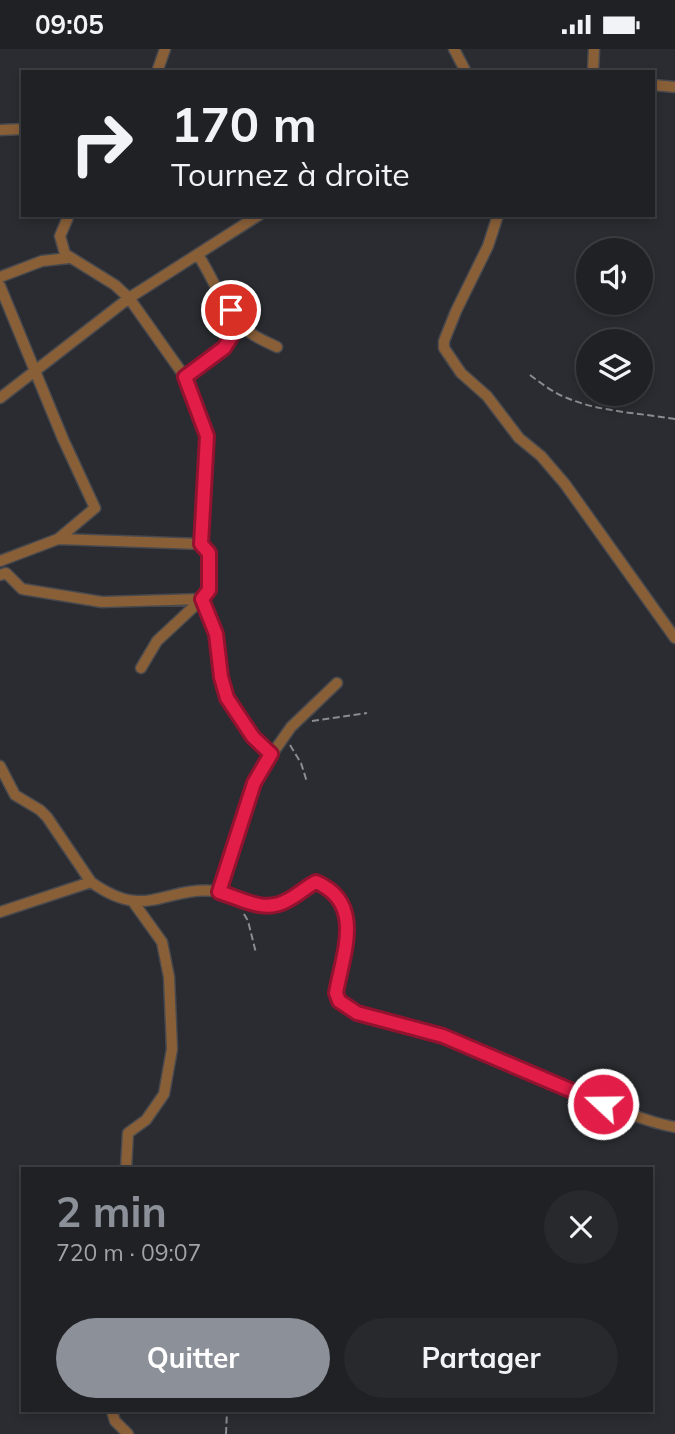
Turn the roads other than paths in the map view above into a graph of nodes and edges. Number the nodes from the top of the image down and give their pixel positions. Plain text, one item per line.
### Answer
1 (165, 49) edge
2 (454, 49) edge
3 (594, 49) edge
4 (158, 70) edge
5 (465, 70) edge
6 (593, 70) edge
7 (655, 85) edge
8 (675, 87) edge
9 (21, 129) edge
10 (0, 130) edge
11 (68, 217) edge
12 (256, 217) edge
13 (497, 217) edge
14 (198, 255) junction
15 (69, 258) junction
16 (0, 277) edge
17 (0, 286) edge
18 (129, 298) junction
19 (240, 323) junction
20 (277, 347) dead end
21 (35, 370) junction
22 (185, 377) junction
23 (0, 398) edge
24 (58, 539) junction
25 (201, 544) junction
26 (0, 561) edge
27 (0, 575) edge
28 (202, 599) junction
29 (675, 638) edge
30 (141, 667) dead end
31 (337, 683) dead end
32 (271, 754) junction
33 (0, 766) edge
34 (91, 882) junction
35 (219, 892) junction
36 (134, 902) junction
37 (0, 912) edge
38 (675, 1127) edge
39 (127, 1167) edge
40 (111, 1412) edge
41 (128, 1434) edge

1 - 4 street
2 - 5 street
3 - 6 street
7 - 8 street
9 - 10 street
11 - 15 street
12 - 14 street
13 - 29 street
14 - 18 street
14 - 19 street
15 - 16 street
15 - 18 street
17 - 21 street
18 - 21 street
18 - 22 street
19 - 20 street
19 - 22 street
21 - 23 street
21 - 24 street
22 - 25 street
24 - 25 street
24 - 26 street
25 - 28 street
27 - 28 street
28 - 30 street
28 - 32 street
31 - 32 street
32 - 35 street
33 - 34 street
34 - 36 street
34 - 37 street
35 - 36 street
35 - 38 street
36 - 39 street
40 - 41 street

